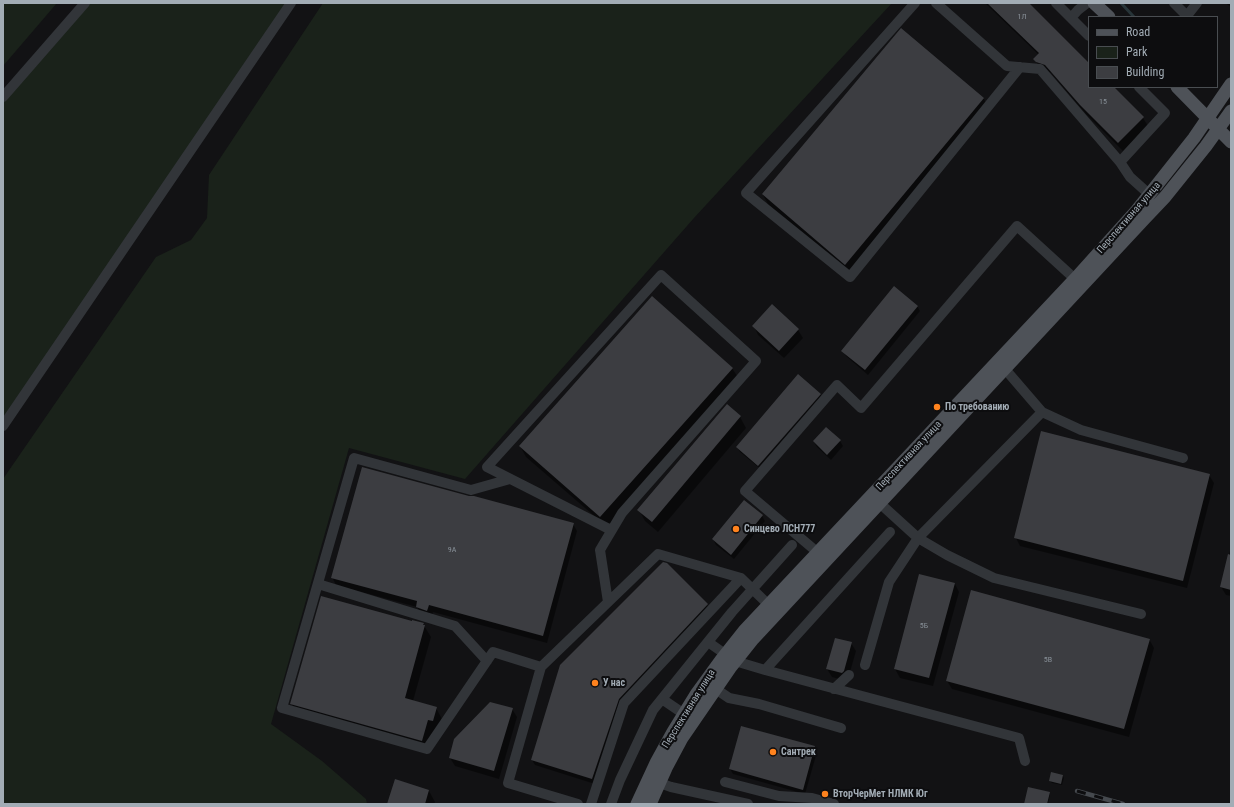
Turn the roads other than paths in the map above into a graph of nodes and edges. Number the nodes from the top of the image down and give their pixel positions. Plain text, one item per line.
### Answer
1 (85, 3) edge
2 (291, 3) edge
3 (915, 3) edge
4 (936, 3) edge
5 (1056, 3) edge
6 (1087, 3) edge
7 (1094, 3) edge
8 (1174, 3) edge
9 (1197, 3) edge
10 (1108, 16) edge
11 (1187, 16) edge
12 (1071, 18) junction
13 (1088, 35) edge
14 (1020, 67) junction
15 (1231, 84) edge
16 (1140, 88) edge
17 (1178, 88) edge
18 (3, 97) edge
19 (1231, 111) edge
20 (1207, 118) junction
21 (1218, 129) junction
22 (1231, 142) edge
23 (1120, 162) junction
24 (1150, 195) junction
25 (1075, 279) junction
26 (1005, 369) junction
27 (1042, 412) junction
28 (3, 426) edge
29 (1183, 458) dead end
30 (510, 479) junction
31 (875, 499) junction
32 (612, 530) junction
33 (890, 532) dead end
34 (918, 538) junction
35 (792, 545) dead end
36 (822, 556) junction
37 (741, 578) junction
38 (318, 584) junction
39 (752, 589) junction
40 (608, 602) junction
41 (773, 609) junction
42 (1140, 614) dead end
43 (708, 642) junction
44 (730, 658) junction
45 (487, 661) junction
46 (865, 666) dead end
47 (541, 667) junction
48 (765, 670) junction
49 (849, 675) dead end
50 (710, 685) junction
51 (834, 689) junction
52 (662, 699) junction
53 (684, 714) junction
54 (841, 728) dead end
55 (1026, 761) dead end
56 (654, 781) junction
57 (725, 782) dead end
58 (578, 804) edge
59 (591, 804) edge
60 (612, 804) edge
61 (637, 804) edge
62 (650, 804) edge
63 (748, 804) edge
64 (834, 804) edge

1 - 18 lane
2 - 28 lane
3 - 14 lane
4 - 14 lane
5 - 12 lane
6 - 12 lane
7 - 10 main road
8 - 11 lane
9 - 11 lane
12 - 13 lane
14 - 23 lane
15 - 20 main road, Перспективная улица
16 - 23 lane
17 - 20 main road
19 - 21 main road, Перспективная улица
20 - 21 main road
20 - 24 main road, Перспективная улица
21 - 22 main road
21 - 26 main road, Перспективная улица
23 - 24 lane
24 - 25 main road, Перспективная улица
25 - 31 main road, Перспективная улица
25 - 36 lane
26 - 27 lane
26 - 31 main road, Перспективная улица
27 - 29 lane
27 - 34 lane
30 - 32 lane
30 - 32 lane
30 - 38 lane
31 - 34 lane
31 - 36 main road, Перспективная улица
32 - 40 lane
33 - 48 lane
34 - 42 lane
34 - 46 lane
35 - 39 lane
36 - 41 main road, Перспективная улица
37 - 39 lane
37 - 40 lane
37 - 59 lane
38 - 45 lane
38 - 45 lane
39 - 41 lane
39 - 43 lane
40 - 47 lane
41 - 44 main road, Перспективная улица
43 - 44 lane
43 - 52 lane
44 - 48 lane
44 - 50 main road, Перспективная улица
45 - 47 lane
47 - 58 lane
48 - 51 lane
49 - 51 lane
50 - 53 main road, Перспективная улица
50 - 54 lane
50 - 56 main road, Перспективная улица
51 - 55 lane
52 - 53 lane
52 - 60 lane
53 - 56 main road, Перспективная улица
56 - 61 main road, Перспективная улица
56 - 62 main road, Перспективная улица
56 - 63 lane
57 - 64 lane

